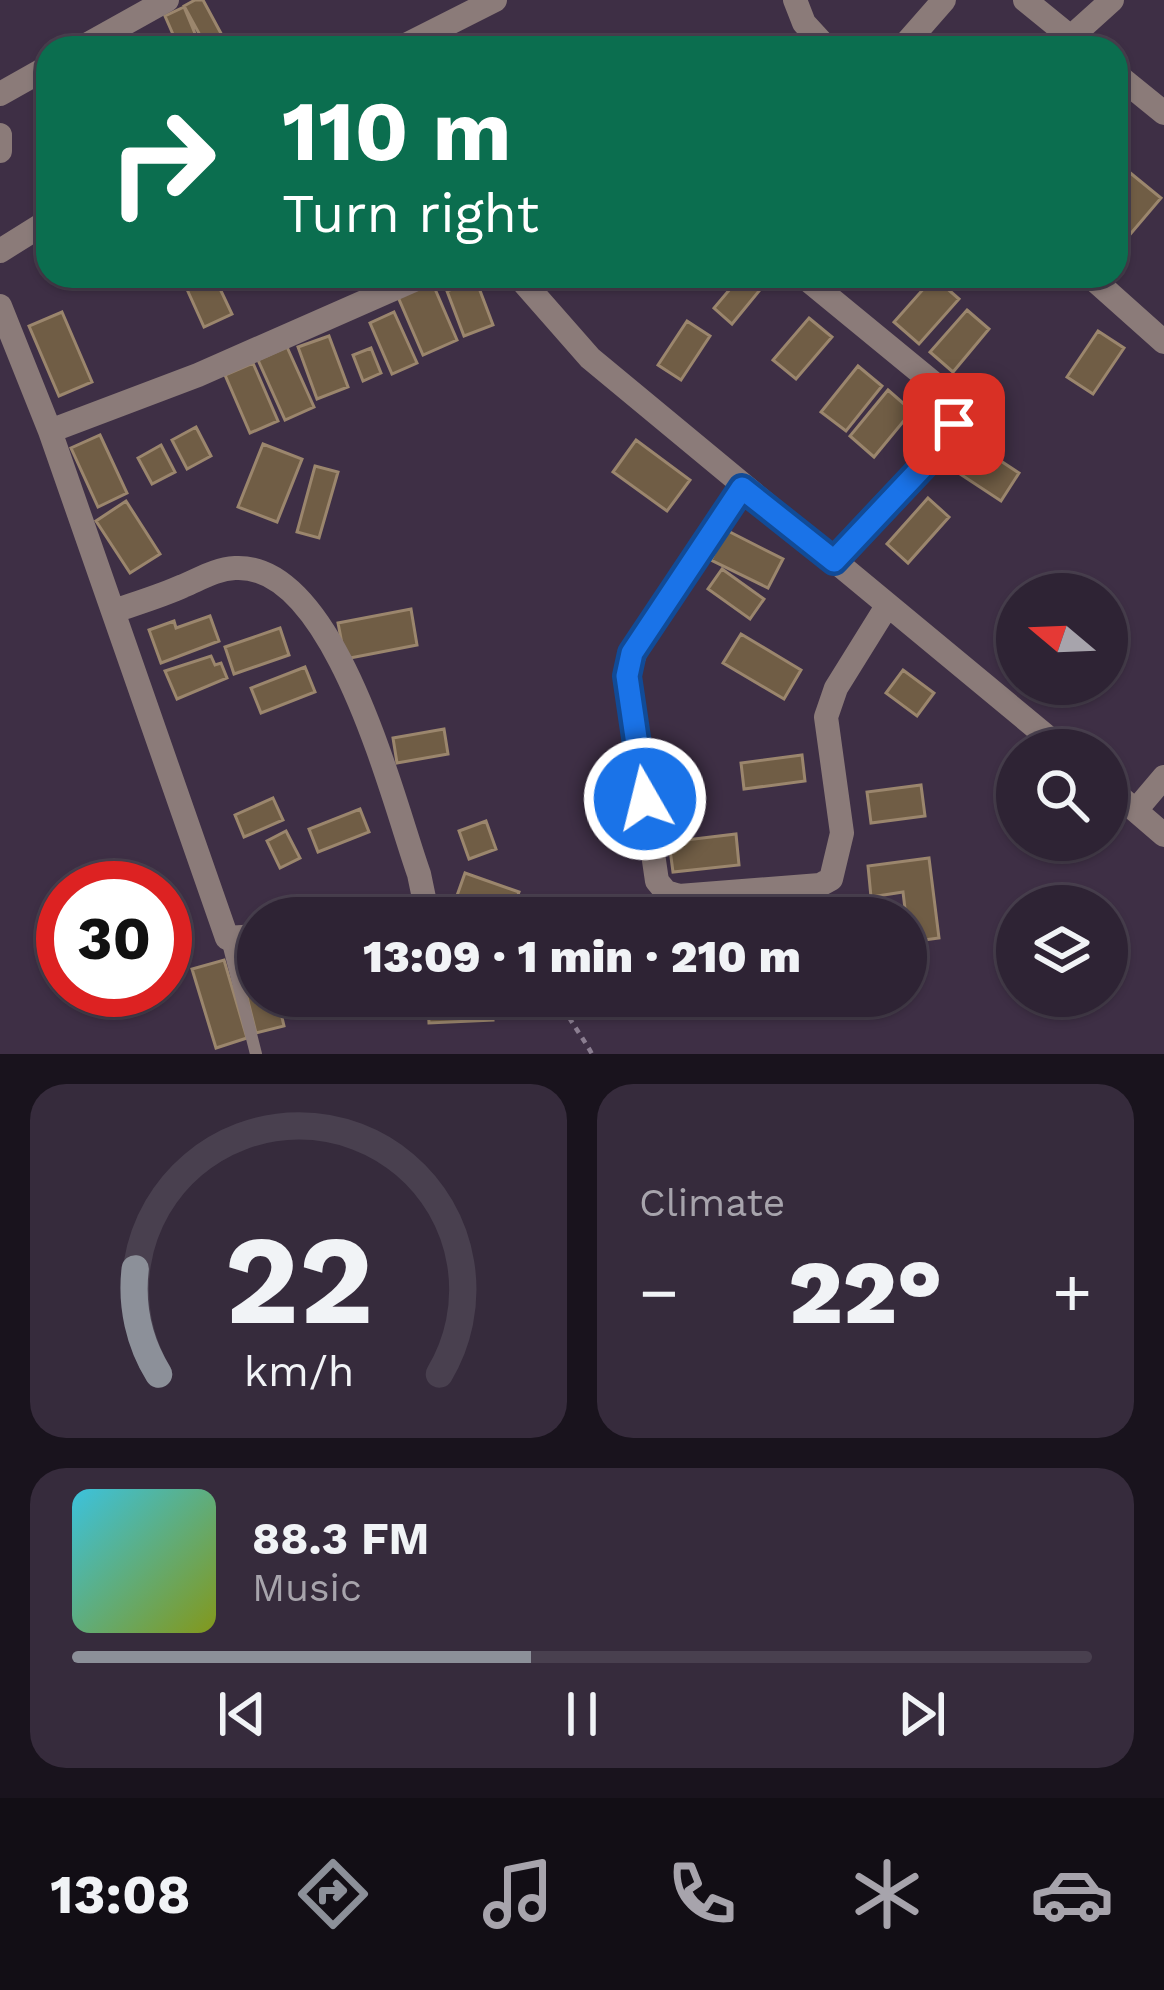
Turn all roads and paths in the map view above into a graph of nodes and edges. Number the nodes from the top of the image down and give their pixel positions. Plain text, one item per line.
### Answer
1 (167, 0) edge
2 (495, 0) edge
3 (795, 0) edge
4 (944, 0) edge
5 (1025, 0) edge
6 (1112, 0) edge
7 (102, 36) edge
8 (431, 36) edge
9 (816, 36) edge
10 (912, 36) edge
11 (1069, 36) edge
12 (1083, 36) edge
13 (36, 74) edge
14 (1128, 84) edge
15 (0, 94) edge
16 (1164, 113) edge
17 (0, 135) edge
18 (0, 151) edge
19 (36, 228) edge
20 (0, 251) edge
21 (396, 288) edge
22 (529, 288) edge
23 (834, 288) edge
24 (1103, 288) edge
25 (0, 306) edge
26 (1164, 342) edge
27 (50, 431) junction
28 (742, 488) junction
29 (834, 561) junction
30 (887, 606) junction
31 (114, 611) junction
32 (1037, 729) edge
33 (1164, 777) edge
34 (1128, 803) edge
35 (1136, 810) junction
36 (1164, 835) edge
37 (424, 897) edge
38 (237, 937) edge
39 (227, 938) junction
40 (568, 1017) edge
41 (256, 1054) edge
42 (592, 1054) edge

1 - 7 street
2 - 8 street
3 - 9 street
4 - 10 street
5 - 11 street
6 - 12 street
13 - 15 street
14 - 16 street
17 - 18 street
19 - 20 street
21 - 27 street
22 - 28 street
23 - 29 street
24 - 26 street
25 - 27 street
27 - 31 street
28 - 29 street
28 - 30 street
29 - 30 street
30 - 32 street
31 - 37 street
31 - 39 street
33 - 35 street
34 - 35 street
35 - 36 street
38 - 39 street
39 - 41 lane
40 - 42 path

